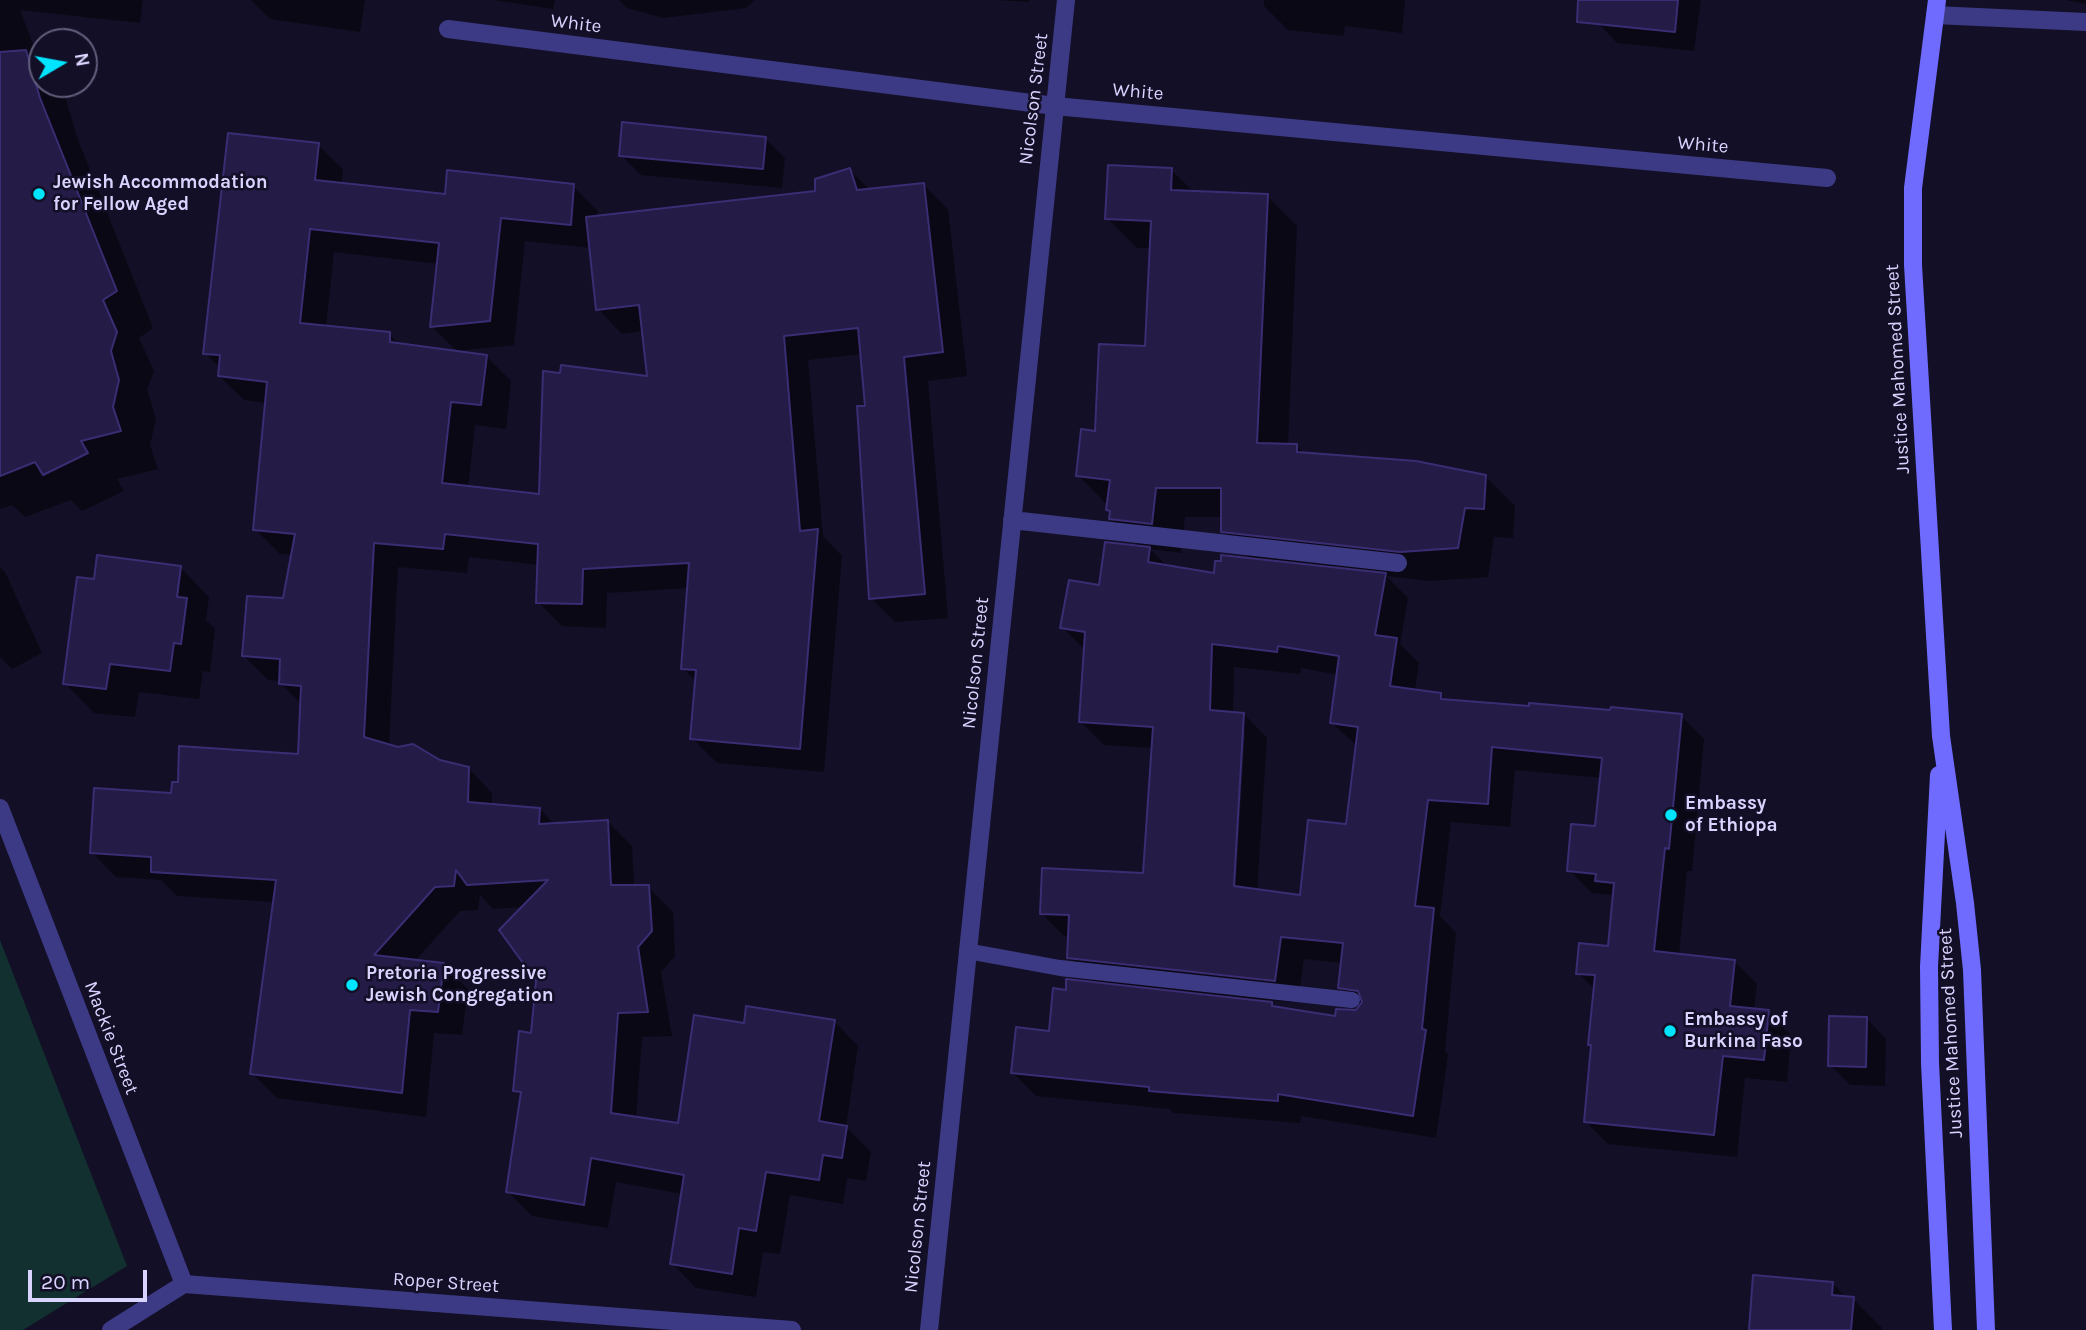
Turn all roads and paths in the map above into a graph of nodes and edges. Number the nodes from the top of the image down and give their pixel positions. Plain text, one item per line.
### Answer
1 (1066, 0) edge
2 (1936, 7) edge
3 (2086, 22) edge
4 (448, 29) dead end
5 (1055, 106) junction
6 (1827, 178) dead end
7 (1012, 520) junction
8 (1398, 563) dead end
9 (1941, 736) junction
10 (0, 808) edge
11 (967, 951) junction
12 (1352, 1000) dead end
13 (184, 1284) junction
14 (111, 1330) edge
15 (792, 1330) edge
16 (929, 1330) edge
17 (1943, 1330) edge
18 (1986, 1330) edge

1 - 5 street, Nicolson Street
2 - 3 street
2 - 9 main road, Justice Mahomed Street
4 - 5 street, White
5 - 6 street, White
5 - 7 street, Nicolson Street
7 - 8 street
7 - 11 street, Nicolson Street
9 - 17 main road, Justice Mahomed Street
9 - 18 main road, Justice Mahomed Street
10 - 13 street, Mackie Street
11 - 12 lane
11 - 16 street, Nicolson Street
13 - 14 street
13 - 15 street, Roper Street

